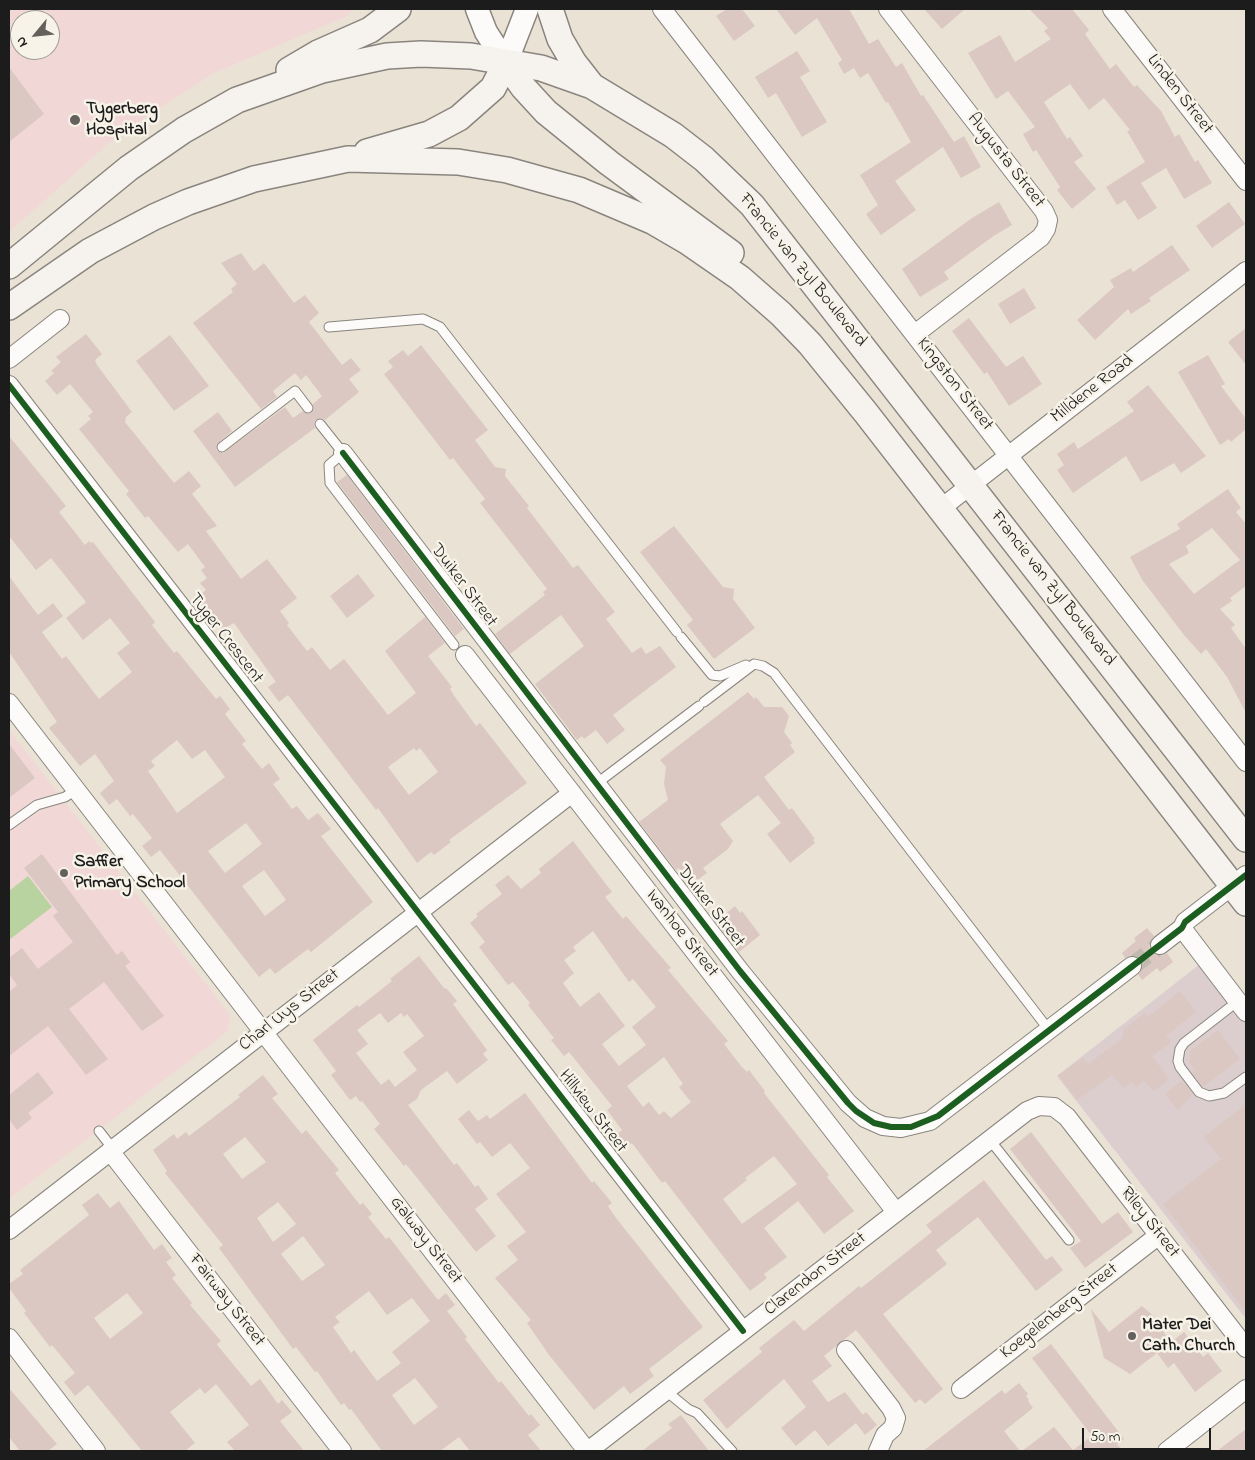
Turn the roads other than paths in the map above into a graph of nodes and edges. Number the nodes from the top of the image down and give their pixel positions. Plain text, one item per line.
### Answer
1 (398, 9) edge
2 (477, 9) edge
3 (526, 9) edge
4 (550, 9) edge
5 (662, 9) edge
6 (888, 9) edge
7 (1112, 9) edge
8 (506, 64) junction
9 (592, 86) junction
10 (237, 100) junction
11 (348, 159) junction
12 (1246, 181) edge
13 (9, 266) edge
14 (1246, 271) edge
15 (9, 307) edge
16 (60, 319) dead end
17 (328, 326) dead end
18 (914, 334) junction
19 (9, 359) edge
20 (9, 385) edge
21 (852, 395) junction
22 (308, 408) dead end
23 (320, 424) dead end
24 (222, 447) dead end
25 (342, 453) junction
26 (1009, 456) junction
27 (971, 486) junction
28 (940, 509) junction
29 (460, 650) joint
30 (754, 664) junction
31 (9, 703) edge
32 (1246, 762) edge
33 (596, 784) junction
34 (76, 790) junction
35 (572, 793) junction
36 (9, 825) edge
37 (1246, 839) edge
38 (1242, 888) edge
39 (417, 912) junction
40 (1182, 928) junction
41 (1160, 945) tunnel mouth
42 (1132, 966) tunnel mouth
43 (1242, 1006) edge
44 (1049, 1030) junction
45 (264, 1032) junction
46 (1246, 1076) edge
47 (1046, 1106) joint
48 (99, 1131) dead end
49 (990, 1140) junction
50 (112, 1150) junction
51 (896, 1212) junction
52 (9, 1230) edge
53 (1159, 1235) junction
54 (1069, 1240) dead end
55 (743, 1331) junction
56 (9, 1338) edge
57 (1246, 1348) edge
58 (846, 1350) dead end
59 (962, 1389) dead end
60 (1246, 1390) edge
61 (666, 1391) junction
62 (96, 1451) edge
63 (342, 1451) edge
64 (587, 1451) edge
65 (732, 1451) edge
66 (878, 1451) edge
67 (1166, 1451) edge

1 - 10 main road
2 - 8 street
3 - 8 street
4 - 9 main road
5 - 18 street, Kingston Street
6 - 18 street, Augusta Street
7 - 12 street, Linden Street
8 - 9 main road, Francie van Zyl Boulevard
8 - 10 main road, Francie van Zyl Boulevard
8 - 11 main road
8 - 21 main road
9 - 27 main road, Francie van Zyl Boulevard
10 - 13 main road, Francie van Zyl Boulevard
11 - 15 main road
11 - 21 main road
14 - 26 street, Milldene Road
16 - 19 street
17 - 30 lane
18 - 26 street, Kingston Street
20 - 39 street, Tyger Crescent
21 - 28 main road
22 - 24 lane
23 - 25 lane, Duiker Street
25 - 29 lane
25 - 33 street, Duiker Street
26 - 27 street, Milldene Road
26 - 32 street, Kingston Street
27 - 28 street, Milldene Road
27 - 37 main road, Francie van Zyl Boulevard
28 - 38 main road
29 - 35 street, Ivanhoe Street
30 - 33 lane
30 - 44 lane
31 - 34 street
33 - 44 street, Duiker Street
34 - 36 lane
34 - 45 street
35 - 39 street, Charl Uys Street
35 - 51 street, Ivanhoe Street
38 - 40 street
39 - 45 street, Charl Uys Street
39 - 55 street, Hillview Street
40 - 41 street
40 - 43 street
42 - 44 street, Duiker Street
43 - 46 lane
45 - 50 street, Charl Uys Street
45 - 64 street, Galway Street
47 - 49 street, Clarendon Street
47 - 53 street, Riley Street
48 - 50 lane
49 - 51 street, Clarendon Street
49 - 54 lane
50 - 52 street, Charl Uys Street
50 - 63 street, Fairway Street
51 - 55 street, Clarendon Street
53 - 57 street, Riley Street
53 - 59 street, Koegelenberg Street
55 - 61 street, Clarendon Street
56 - 62 street
58 - 66 street
60 - 67 street
61 - 64 street, Clarendon Street
61 - 65 lane

